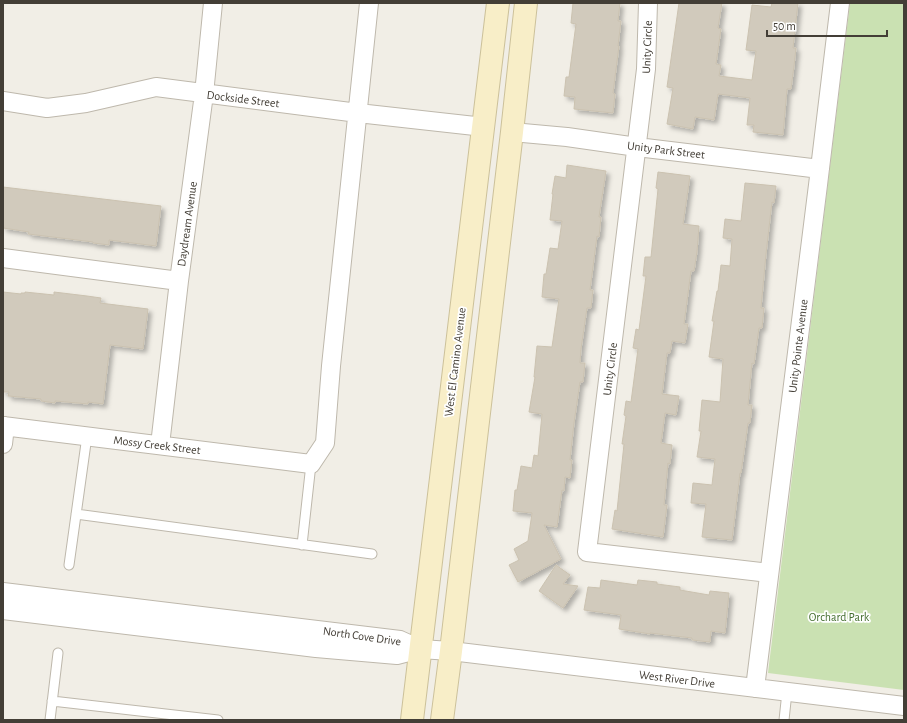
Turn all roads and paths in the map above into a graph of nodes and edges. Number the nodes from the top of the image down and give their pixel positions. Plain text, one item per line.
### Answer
1 (213, 3) edge
2 (369, 3) edge
3 (498, 3) edge
4 (526, 3) edge
5 (648, 3) edge
6 (840, 3) edge
7 (204, 94) junction
8 (3, 101) edge
9 (358, 113) junction
10 (484, 127) junction
11 (512, 132) junction
12 (637, 147) junction
13 (820, 168) junction
14 (3, 258) edge
15 (179, 281) junction
16 (4, 426) edge
17 (87, 436) junction
18 (3, 444) edge
19 (160, 445) junction
20 (311, 464) junction
21 (76, 514) junction
22 (302, 544) junction
23 (372, 554) dead end
24 (69, 566) dead end
25 (769, 573) junction
26 (3, 592) edge
27 (3, 610) edge
28 (420, 649) junction
29 (451, 651) junction
30 (58, 653) dead end
31 (755, 688) junction
32 (787, 692) junction
33 (52, 701) junction
34 (892, 710) edge
35 (50, 720) edge
36 (218, 720) edge
37 (412, 720) edge
38 (442, 720) edge
39 (784, 720) edge

1 - 7 street, Daydream Avenue
2 - 9 street
3 - 10 main road, West El Camino Avenue
4 - 11 main road
5 - 12 street, Unity Circle
6 - 13 street, Unity Pointe Avenue
7 - 8 street, Dockside Street
7 - 9 street, Dockside Street
7 - 15 street, Daydream Avenue
9 - 10 street, Dockside Street
9 - 20 street
10 - 28 main road, West El Camino Avenue
11 - 12 street, Unity Park Street
11 - 29 main road
12 - 13 street, Unity Park Street
12 - 25 street, Unity Circle
13 - 25 street, Unity Pointe Avenue
14 - 15 street
15 - 19 street, Daydream Avenue
16 - 17 street, Mossy Creek Street
16 - 18 street
17 - 19 street, Mossy Creek Street
17 - 21 lane
19 - 20 street, Mossy Creek Street
20 - 22 lane
21 - 22 lane
21 - 24 lane
22 - 23 lane
25 - 31 street, Unity Pointe Avenue
26 - 28 street, North Cove Drive
27 - 28 street, North Cove Drive
28 - 29 street, West River Drive
28 - 37 main road, West El Camino Avenue
29 - 31 street, West River Drive
29 - 38 main road
30 - 33 lane
31 - 32 street, West River Drive
32 - 34 street, West River Drive
32 - 39 lane
33 - 35 lane
33 - 36 lane

